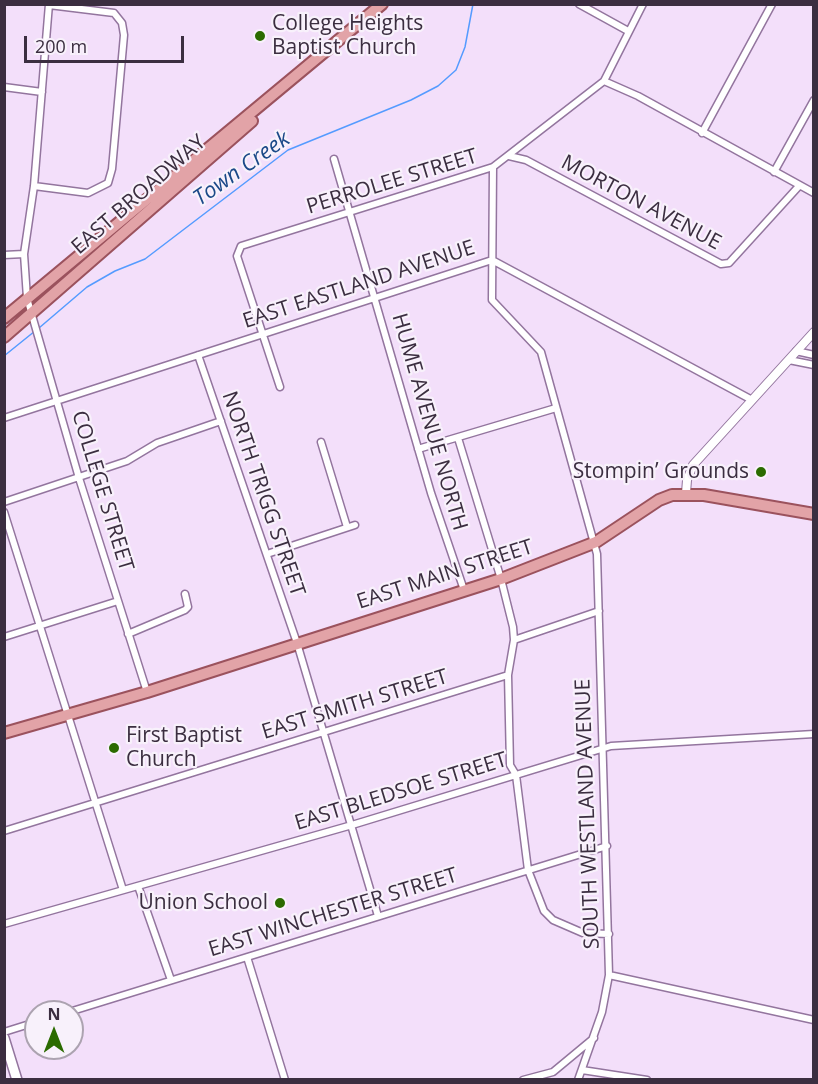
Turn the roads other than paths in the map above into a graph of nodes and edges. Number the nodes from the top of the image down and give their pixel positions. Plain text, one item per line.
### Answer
1 (382, 4) edge
2 (579, 4) edge
3 (643, 4) edge
4 (772, 4) edge
5 (49, 5) edge
6 (628, 31) junction
7 (604, 81) junction
8 (4, 87) edge
9 (284, 90) junction
10 (42, 92) junction
11 (813, 100) edge
12 (702, 133) junction
13 (509, 156) junction
14 (334, 159) dead end
15 (493, 167) junction
16 (774, 172) junction
17 (34, 186) junction
18 (799, 186) junction
19 (813, 193) edge
20 (351, 211) junction
21 (24, 254) junction
22 (4, 255) edge
23 (492, 260) junction
24 (376, 296) junction
25 (27, 298) junction
26 (4, 318) edge
27 (34, 318) junction
28 (813, 332) edge
29 (261, 333) junction
30 (4, 337) edge
31 (796, 351) junction
32 (198, 355) junction
33 (813, 355) edge
34 (789, 360) junction
35 (813, 365) edge
36 (280, 387) dead end
37 (58, 399) junction
38 (752, 400) junction
39 (556, 408) junction
40 (4, 418) edge
41 (221, 422) junction
42 (458, 438) junction
43 (321, 442) dead end
44 (418, 449) junction
45 (79, 478) junction
46 (686, 493) junction
47 (4, 502) edge
48 (4, 512) edge
49 (813, 514) edge
50 (355, 525) dead end
51 (347, 527) junction
52 (596, 542) junction
53 (14, 545) junction
54 (4, 548) edge
55 (267, 554) junction
56 (500, 573) junction
57 (464, 590) junction
58 (185, 594) dead end
59 (118, 601) junction
60 (599, 611) junction
61 (39, 627) junction
62 (128, 634) junction
63 (4, 637) edge
64 (514, 640) junction
65 (297, 643) junction
66 (508, 675) junction
67 (147, 692) junction
68 (70, 715) junction
69 (323, 731) junction
70 (4, 734) edge
71 (813, 734) edge
72 (603, 748) junction
73 (516, 775) junction
74 (96, 803) junction
75 (352, 825) junction
76 (4, 831) edge
77 (607, 846) junction
78 (528, 870) junction
79 (138, 886) junction
80 (123, 890) junction
81 (378, 916) junction
82 (4, 924) edge
83 (609, 934) junction
84 (247, 957) junction
85 (609, 975) junction
86 (171, 980) junction
87 (84, 1007) edge
88 (813, 1020) edge
89 (24, 1026) edge
90 (4, 1032) edge
91 (4, 1038) edge
92 (595, 1038) junction
93 (582, 1070) junction
94 (17, 1080) edge
95 (285, 1080) edge
96 (523, 1080) edge
97 (578, 1080) edge
98 (647, 1080) edge

1 - 9 main road, EAST BROADWAY
2 - 6 street
3 - 6 street
4 - 12 street
5 - 10 street, COLLEGE STREET
5 - 17 street
6 - 7 street
7 - 12 street
7 - 13 street, PERROLEE STREET
8 - 10 street
9 - 25 main road, EAST BROADWAY
9 - 27 main road, EAST BROADWAY
10 - 17 street, COLLEGE STREET
11 - 16 street
12 - 16 street
13 - 15 street, PERROLEE STREET
13 - 18 street, MORTON AVENUE
14 - 20 street, HUME AVENUE NORTH
15 - 20 street, PERROLEE STREET
15 - 23 street, SOUTH WESTLAND AVENUE
16 - 18 street
17 - 21 street, COLLEGE STREET
18 - 19 street
20 - 24 street, HUME AVENUE NORTH
20 - 29 street, PERROLEE STREET
21 - 22 street
21 - 25 street, COLLEGE STREET
23 - 24 street, EAST EASTLAND AVENUE
23 - 38 street, EAST EASTLAND AVENUE
23 - 39 street, SOUTH WESTLAND AVENUE
24 - 29 street, EAST EASTLAND AVENUE
24 - 44 street, HUME AVENUE NORTH
25 - 26 main road, EAST BROADWAY
25 - 27 street, COLLEGE STREET
27 - 30 main road, EAST BROADWAY
27 - 37 street, COLLEGE STREET
28 - 31 street
29 - 32 street, EAST EASTLAND AVENUE
29 - 36 street
31 - 33 street
31 - 34 street
32 - 37 street, EAST EASTLAND AVENUE
32 - 41 street, NORTH TRIGG STREET
34 - 35 street
34 - 38 street
37 - 40 street, EAST EASTLAND AVENUE
37 - 45 street, COLLEGE STREET
38 - 46 street
39 - 42 street
39 - 52 street, SOUTH WESTLAND AVENUE
41 - 45 street
41 - 55 street, NORTH TRIGG STREET
42 - 44 street
42 - 56 street
43 - 51 street
44 - 57 street, HUME AVENUE NORTH
45 - 47 street
45 - 59 street, COLLEGE STREET
46 - 49 main road
46 - 52 main road, EAST MAIN STREET
48 - 53 street
50 - 51 street
51 - 55 street
52 - 56 main road, EAST MAIN STREET
52 - 60 street, SOUTH WESTLAND AVENUE
53 - 54 street
53 - 61 street
55 - 65 street, NORTH TRIGG STREET
56 - 57 main road, EAST MAIN STREET
56 - 64 street
57 - 65 main road, EAST MAIN STREET
58 - 62 street
59 - 61 street
59 - 62 street, COLLEGE STREET
60 - 64 street
60 - 72 street, SOUTH WESTLAND AVENUE
61 - 63 street
61 - 68 street
62 - 67 street, COLLEGE STREET
64 - 66 street
65 - 67 main road, EAST MAIN STREET
65 - 69 street, NORTH TRIGG STREET
66 - 69 street, EAST SMITH STREET
66 - 73 street
67 - 68 main road, EAST MAIN STREET
68 - 70 main road, EAST MAIN STREET
68 - 74 street
69 - 74 street, EAST SMITH STREET
69 - 75 street, NORTH TRIGG STREET
71 - 72 street, EAST BLEDSOE STREET
72 - 73 street, EAST BLEDSOE STREET
72 - 77 street, SOUTH WESTLAND AVENUE
73 - 75 street, EAST BLEDSOE STREET
73 - 78 street
74 - 76 street, EAST SMITH STREET
74 - 80 street
75 - 79 street, EAST BLEDSOE STREET
75 - 81 street, NORTH TRIGG STREET
77 - 78 street, EAST WINCHESTER STREET
77 - 83 street, SOUTH WESTLAND AVENUE
78 - 81 street, EAST WINCHESTER STREET
78 - 83 street
79 - 80 street, EAST BLEDSOE STREET
79 - 86 street
80 - 82 street, EAST BLEDSOE STREET
81 - 84 street, EAST WINCHESTER STREET
83 - 85 street, SOUTH WESTLAND AVENUE
84 - 86 street, EAST WINCHESTER STREET
84 - 95 street
85 - 88 street
85 - 92 street, SOUTH WESTLAND AVENUE
86 - 87 street, EAST WINCHESTER STREET
89 - 90 street
91 - 94 main road
92 - 93 street, SOUTH WESTLAND AVENUE
92 - 96 street
93 - 97 street, SOUTH WESTLAND AVENUE
93 - 98 street

